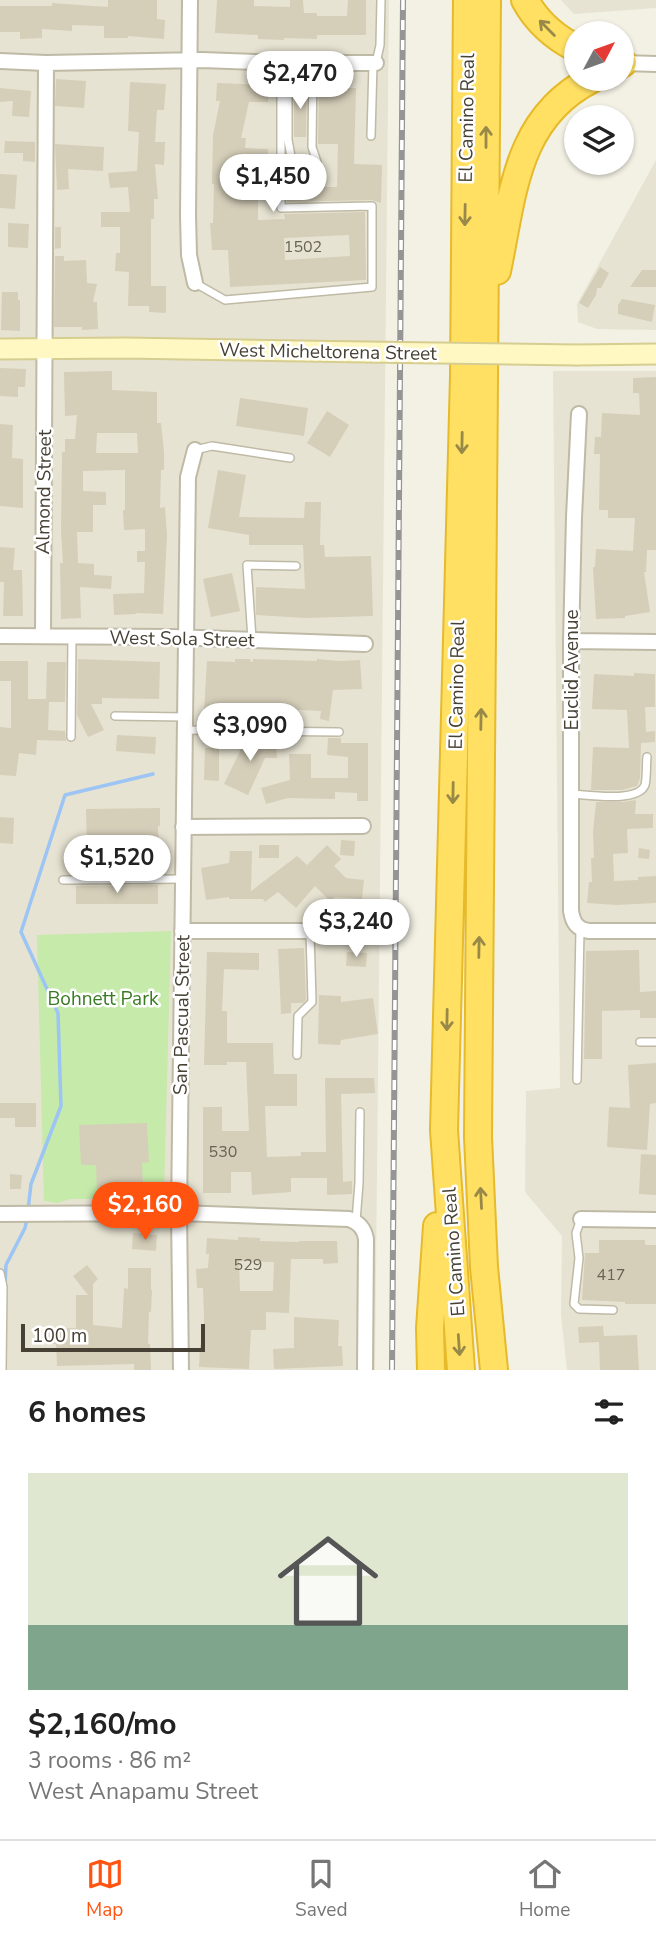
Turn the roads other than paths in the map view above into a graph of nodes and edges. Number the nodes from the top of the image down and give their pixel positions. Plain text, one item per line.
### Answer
1 (190, 0) edge
2 (381, 0) edge
3 (467, 0) edge
4 (487, 0) edge
5 (525, 0) edge
6 (564, 41) edge
7 (0, 61) edge
8 (189, 61) junction
9 (46, 63) junction
10 (285, 63) junction
11 (313, 63) junction
12 (374, 63) junction
13 (634, 63) edge
14 (656, 64) edge
15 (574, 91) edge
16 (370, 136) dead end
17 (317, 162) dead end
18 (293, 167) dead end
19 (195, 284) joint
20 (485, 328) junction
21 (0, 349) edge
22 (45, 349) junction
23 (656, 354) edge
24 (579, 414) dead end
25 (195, 450) joint
26 (290, 458) dead end
27 (296, 566) dead end
28 (0, 636) edge
29 (43, 636) junction
30 (72, 636) junction
31 (185, 637) junction
32 (252, 639) junction
33 (571, 641) junction
34 (656, 642) edge
35 (365, 643) dead end
36 (115, 716) dead end
37 (184, 723) junction
38 (339, 732) dead end
39 (71, 737) dead end
40 (647, 757) dead end
41 (571, 794) junction
42 (363, 826) dead end
43 (183, 827) junction
44 (183, 879) junction
45 (63, 880) dead end
46 (578, 927) junction
47 (182, 931) junction
48 (310, 931) junction
49 (656, 931) edge
50 (362, 932) dead end
51 (640, 1042) dead end
52 (656, 1042) edge
53 (297, 1055) dead end
54 (577, 1080) dead end
55 (360, 1112) dead end
56 (444, 1130) junction
57 (179, 1213) junction
58 (2, 1214) edge
59 (580, 1219) joint
60 (656, 1220) edge
61 (356, 1222) junction
62 (484, 1267) junction
63 (0, 1273) edge
64 (613, 1310) dead end
65 (2, 1370) edge
66 (181, 1370) edge
67 (365, 1370) edge
68 (432, 1370) edge
69 (461, 1370) edge
70 (494, 1370) edge
71 (510, 1370) edge

1 - 8 street
2 - 12 lane
3 -> 56 highway, El Camino Real
20 -> 4 highway, El Camino Real
6 -> 5 highway
7 - 9 street
8 - 9 street
8 - 10 street
8 - 19 street
9 - 22 street, Almond Street
10 - 11 street
10 - 18 lane
10 - 19 lane
11 - 12 street
11 - 17 lane
12 - 16 lane
13 - 14 street
15 - 20 highway
62 -> 20 highway, El Camino Real
21 - 22 street, West Micheltorena Street
22 - 23 street, West Micheltorena Street, bridge
22 - 29 street, Almond Street
24 - 33 street, Euclid Avenue
25 - 26 lane
25 - 31 street, San Pascual Street
27 - 32 lane
28 - 29 street, West Sola Street
29 - 30 street, West Sola Street
30 - 31 street, West Sola Street
30 - 39 lane
31 - 32 street, West Sola Street
31 - 37 street, San Pascual Street
32 - 35 street, West Sola Street
33 - 34 street
33 - 41 street, Euclid Avenue
36 - 37 lane
37 - 38 lane
37 - 43 street, San Pascual Street
40 - 41 lane
41 - 46 street, Euclid Avenue
42 - 43 street
43 - 44 street, San Pascual Street
44 - 45 lane
44 - 47 street, San Pascual Street
46 - 49 street
46 - 54 lane
47 - 48 street
47 - 57 street, San Pascual Street
48 - 50 street
48 - 53 lane
51 - 52 lane
55 - 61 lane
56 - 68 highway
56 -> 69 highway, El Camino Real
57 - 58 street
57 - 61 street
57 - 66 street, San Pascual Street
59 - 60 street
59 - 64 lane
61 - 67 street
62 - 70 highway, El Camino Real
62 - 71 highway
63 - 65 lane

